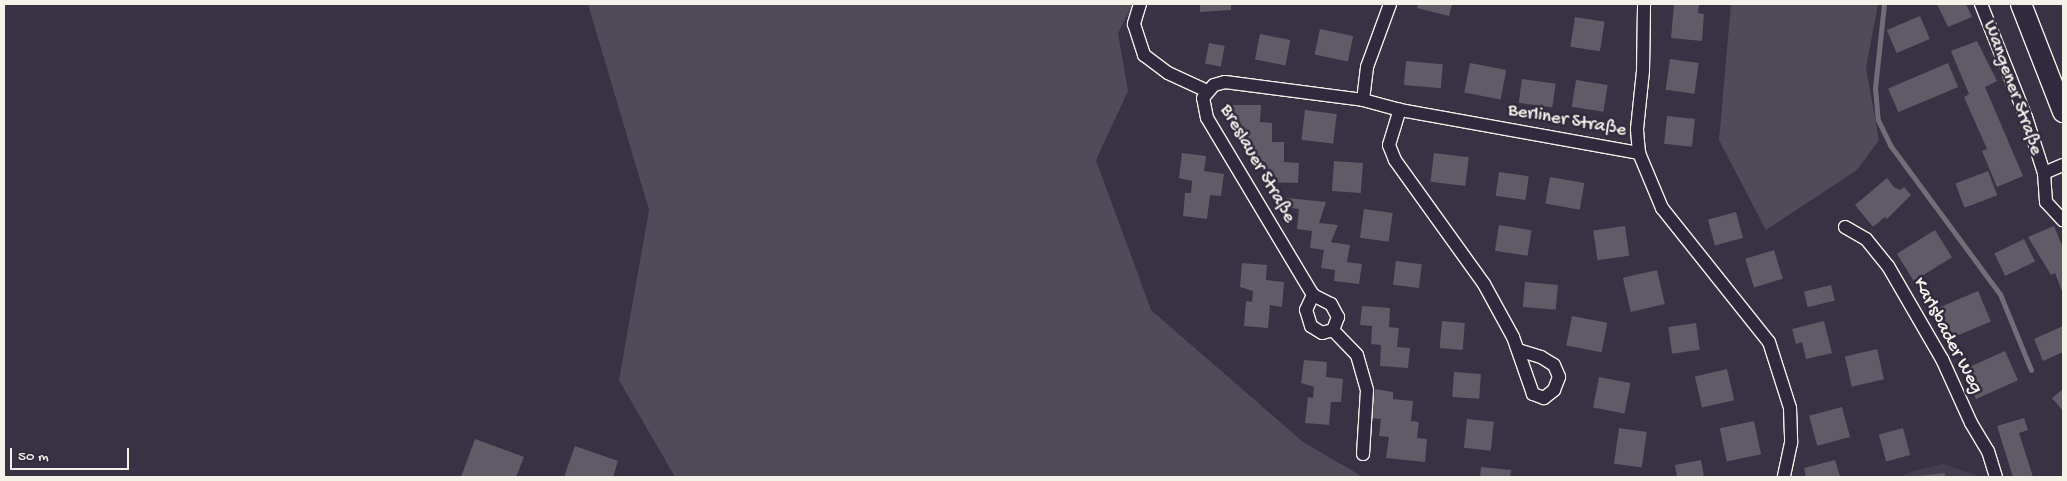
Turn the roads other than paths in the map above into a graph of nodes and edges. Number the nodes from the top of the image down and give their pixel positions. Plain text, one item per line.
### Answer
1 (1140, 4) edge
2 (1390, 4) edge
3 (1644, 4) edge
4 (1981, 4) edge
5 (2020, 4) edge
6 (1207, 91) junction
7 (1363, 100) junction
8 (1400, 110) junction
9 (2063, 112) edge
10 (1639, 153) junction
11 (2063, 165) edge
12 (2044, 173) junction
13 (2063, 220) edge
14 (1846, 227) dead end
15 (1313, 295) junction
16 (1333, 330) junction
17 (1518, 350) dead end
18 (1363, 454) dead end
19 (1784, 477) edge
20 (1996, 477) edge

1 - 6 street
2 - 7 street
3 - 10 street
4 - 12 street, Wangener Straße
5 - 9 main road, Wangener Straße
6 - 7 street, Breslauer Straße
6 - 15 street, Breslauer Straße
7 - 8 street, Breslauer Straße
8 - 10 street, Berliner Straße
8 - 17 street
10 - 19 street, Berliner Straße
11 - 12 street, Wangener Straße
12 - 13 street, Wangener Straße
14 - 20 street, Karlsbader Weg
15 - 16 street, Breslauer Straße
15 - 16 street
16 - 18 street

